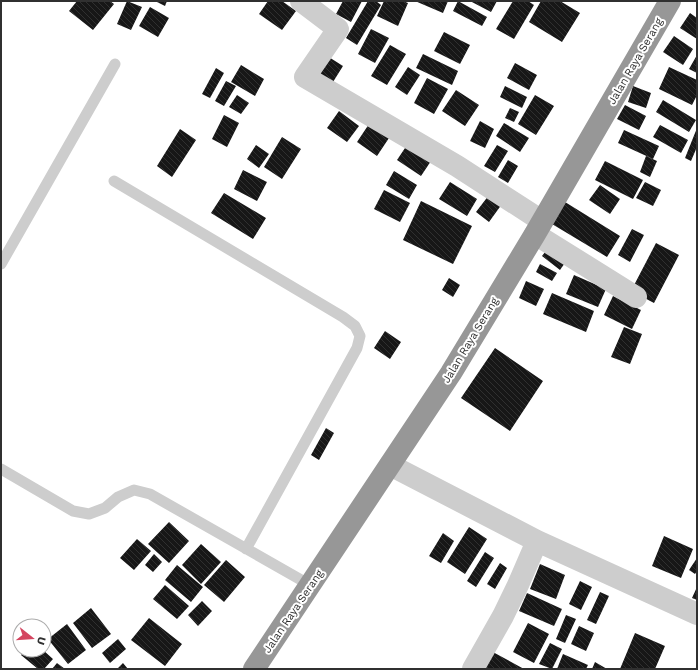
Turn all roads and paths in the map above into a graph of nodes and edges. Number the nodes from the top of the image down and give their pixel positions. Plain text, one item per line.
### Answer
1 (301, 1) edge
2 (670, 1) edge
3 (115, 64) dead end
4 (114, 181) dead end
5 (538, 228) junction
6 (1, 264) edge
7 (636, 297) dead end
8 (390, 465) junction
9 (1, 469) edge
10 (537, 541) junction
11 (246, 549) junction
12 (310, 584) junction
13 (697, 614) edge
14 (254, 669) edge
15 (472, 669) edge

1 - 5 street
2 - 5 highway, Jalan Raya Serang
3 - 6 lane
4 - 11 lane
5 - 7 street
5 - 8 highway, Jalan Raya Serang
8 - 10 street
8 - 12 highway, Jalan Raya Serang
9 - 11 lane
10 - 13 street
10 - 15 street
11 - 12 lane
12 - 14 highway, Jalan Raya Serang

